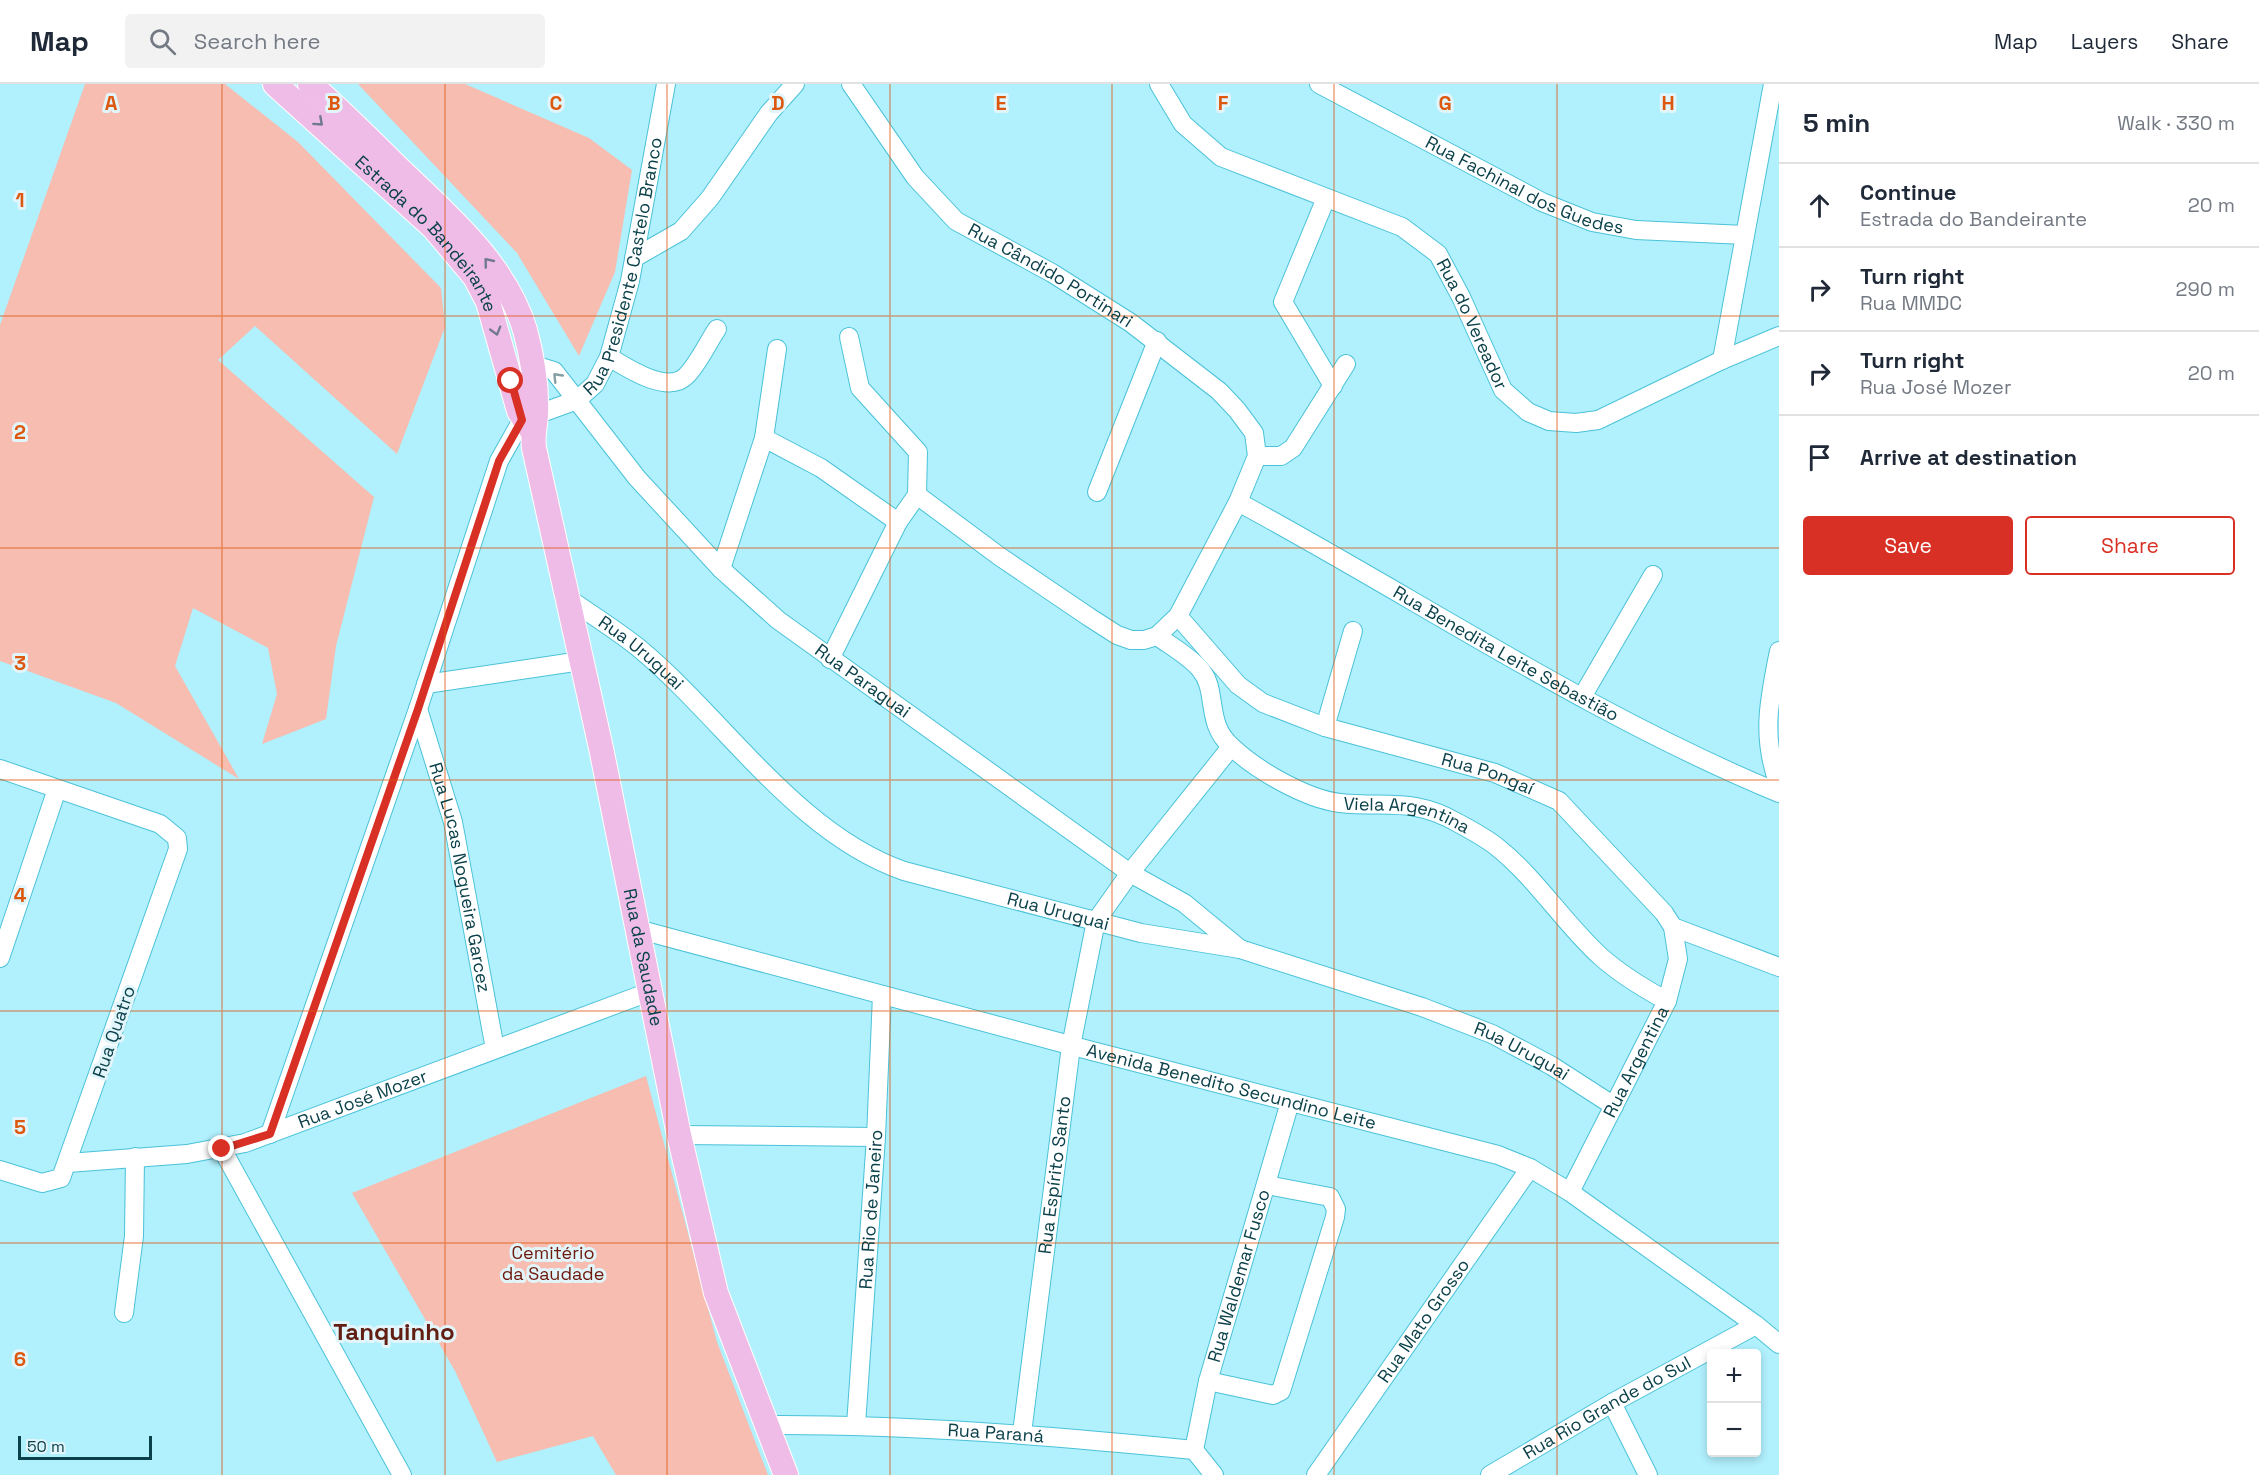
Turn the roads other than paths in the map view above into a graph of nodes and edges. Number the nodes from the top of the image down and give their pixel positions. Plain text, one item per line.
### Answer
1 (274, 84) edge
2 (310, 84) edge
3 (666, 84) edge
4 (795, 84) edge
5 (851, 84) edge
6 (1159, 84) edge
7 (1319, 84) edge
8 (1773, 84) edge
9 (1326, 198) junction
10 (1745, 235) junction
11 (634, 258) junction
12 (717, 329) dead end
13 (1779, 336) edge
14 (849, 337) dead end
15 (1157, 341) junction
16 (777, 349) dead end
17 (609, 357) junction
18 (1722, 360) junction
19 (531, 364) junction
20 (1346, 364) dead end
21 (1333, 386) junction
22 (577, 400) junction
23 (530, 422) junction
24 (764, 438) junction
25 (1257, 456) junction
26 (1097, 492) dead end
27 (917, 495) junction
28 (1238, 502) junction
29 (898, 522) junction
30 (721, 569) junction
31 (1653, 575) dead end
32 (569, 599) junction
33 (1178, 616) junction
34 (1353, 631) dead end
35 (1157, 636) junction
36 (1779, 651) edge
37 (830, 659) junction
38 (581, 662) junction
39 (426, 684) junction
40 (1582, 697) junction
41 (418, 709) junction
42 (1325, 727) junction
43 (1231, 747) junction
44 (0, 769) edge
45 (1779, 785) edge
46 (57, 789) junction
47 (1779, 794) edge
48 (1131, 873) junction
49 (1096, 921) junction
50 (1673, 927) junction
51 (637, 928) junction
52 (1240, 949) junction
53 (0, 958) edge
54 (1779, 967) edge
55 (649, 992) junction
56 (882, 995) junction
57 (1667, 1001) junction
58 (1071, 1046) junction
59 (495, 1048) junction
60 (1290, 1102) junction
61 (1614, 1106) junction
62 (270, 1134) junction
63 (679, 1135) junction
64 (876, 1137) junction
65 (222, 1149) junction
66 (135, 1158) junction
67 (68, 1163) junction
68 (1530, 1168) junction
69 (0, 1170) edge
70 (1267, 1185) junction
71 (1570, 1192) junction
72 (124, 1313) dead end
73 (1756, 1325) junction
74 (1779, 1344) edge
75 (1208, 1381) junction
76 (1612, 1403) junction
77 (765, 1425) junction
78 (856, 1425) junction
79 (1022, 1433) junction
80 (1194, 1450) junction
81 (402, 1475) edge
82 (786, 1475) edge
83 (1214, 1475) edge
84 (1316, 1475) edge
85 (1490, 1475) edge
86 (1648, 1475) edge

1 -> 23 main road, Estrada do Bandeirante
19 -> 2 main road, Estrada do Bandeirante
3 - 11 street, Rua Presidente Castelo Branco
4 - 11 street
5 - 15 street, Rua Cândido Portinari
6 - 9 street, Rua do Vereador
7 - 10 street, Rua Fachinal dos Guedes
8 - 10 street
9 - 18 street, Rua do Vereador
9 - 21 street
10 - 18 street
11 - 17 street, Rua Presidente Castelo Branco
12 - 17 street
13 - 18 street, Rua do Vereador
14 - 27 street
15 - 25 street, Rua Cândido Portinari
15 - 26 street
16 - 24 street
17 - 22 street, Rua Presidente Castelo Branco
22 -> 19 street, Rua Paraguai
19 - 23 main road, Estrada do Bandeirante
20 - 21 street
21 - 25 street
22 - 23 street, Rua Presidente Castelo Branco
22 - 30 street, Rua Paraguai
23 - 32 main road, Rua da Saudade
23 - 39 street
24 - 29 street
24 - 30 street
25 - 28 street
27 - 29 street
27 - 35 street
28 - 33 street
28 - 40 street, Rua Benedita Leite Sebastião
29 - 37 street
30 - 37 street, Rua Paraguai
31 - 40 street
32 - 38 main road, Rua da Saudade
32 - 49 street, Rua Uruguai
33 - 35 street
33 - 42 street, Rua Pongaí
34 - 42 street
35 - 43 street, Viela Argentina
36 - 45 street
37 - 48 street, Rua Paraguai
38 - 39 street
38 - 51 main road, Rua da Saudade
39 - 41 street
40 - 47 street, Rua Benedita Leite Sebastião
41 - 59 street, Rua Lucas Nogueira Garcez
41 - 62 street
42 - 50 street, Rua Pongaí
43 - 48 street
43 - 57 street, Viela Argentina
44 - 46 street
46 - 53 street
46 - 67 street, Rua Quatro
48 - 49 street
48 - 52 street, Rua Paraguai
49 - 52 street, Rua Uruguai
49 - 58 street, Rua Espírito Santo
50 - 54 street
50 - 57 street, Rua Argentina
51 - 55 main road, Rua da Saudade
51 - 56 street, Avenida Benedito Secundino Leite
52 - 61 street, Rua Uruguai
55 - 59 street, Rua José Mozer
55 - 63 main road, Rua da Saudade
56 - 58 street, Avenida Benedito Secundino Leite
56 - 64 street, Rua Rio de Janeiro
57 - 61 street, Rua Argentina
58 - 60 street, Avenida Benedito Secundino Leite
58 - 79 street, Rua Espírito Santo
59 - 62 street, Rua José Mozer
60 - 68 street, Avenida Benedito Secundino Leite
60 - 70 street, Rua Waldemar Fusco
61 - 71 street, Rua Argentina
62 - 65 street, Rua José Mozer
63 - 64 street
63 - 77 main road, Rua da Saudade
64 - 78 street, Rua Rio de Janeiro
65 - 66 street, Rua José Mozer
65 - 81 street
66 - 67 street, Rua José Mozer
66 - 72 street
67 - 69 street, Rua Quatro
68 - 71 street, Avenida Benedito Secundino Leite
68 - 84 street, Rua Mato Grosso
70 - 75 street, Rua Waldemar Fusco
70 - 75 street
71 - 73 street, Avenida Benedito Secundino Leite
73 - 74 street, Avenida Benedito Secundino Leite
73 - 76 street, Rua Rio Grande do Sul
75 - 80 street, Rua Waldemar Fusco
76 - 85 street, Rua Rio Grande do Sul
76 - 86 street
77 - 78 street, Rua Paraná
77 - 82 main road, Rua da Saudade
78 - 79 street, Rua Paraná
79 - 80 street, Rua Paraná
80 - 83 street

